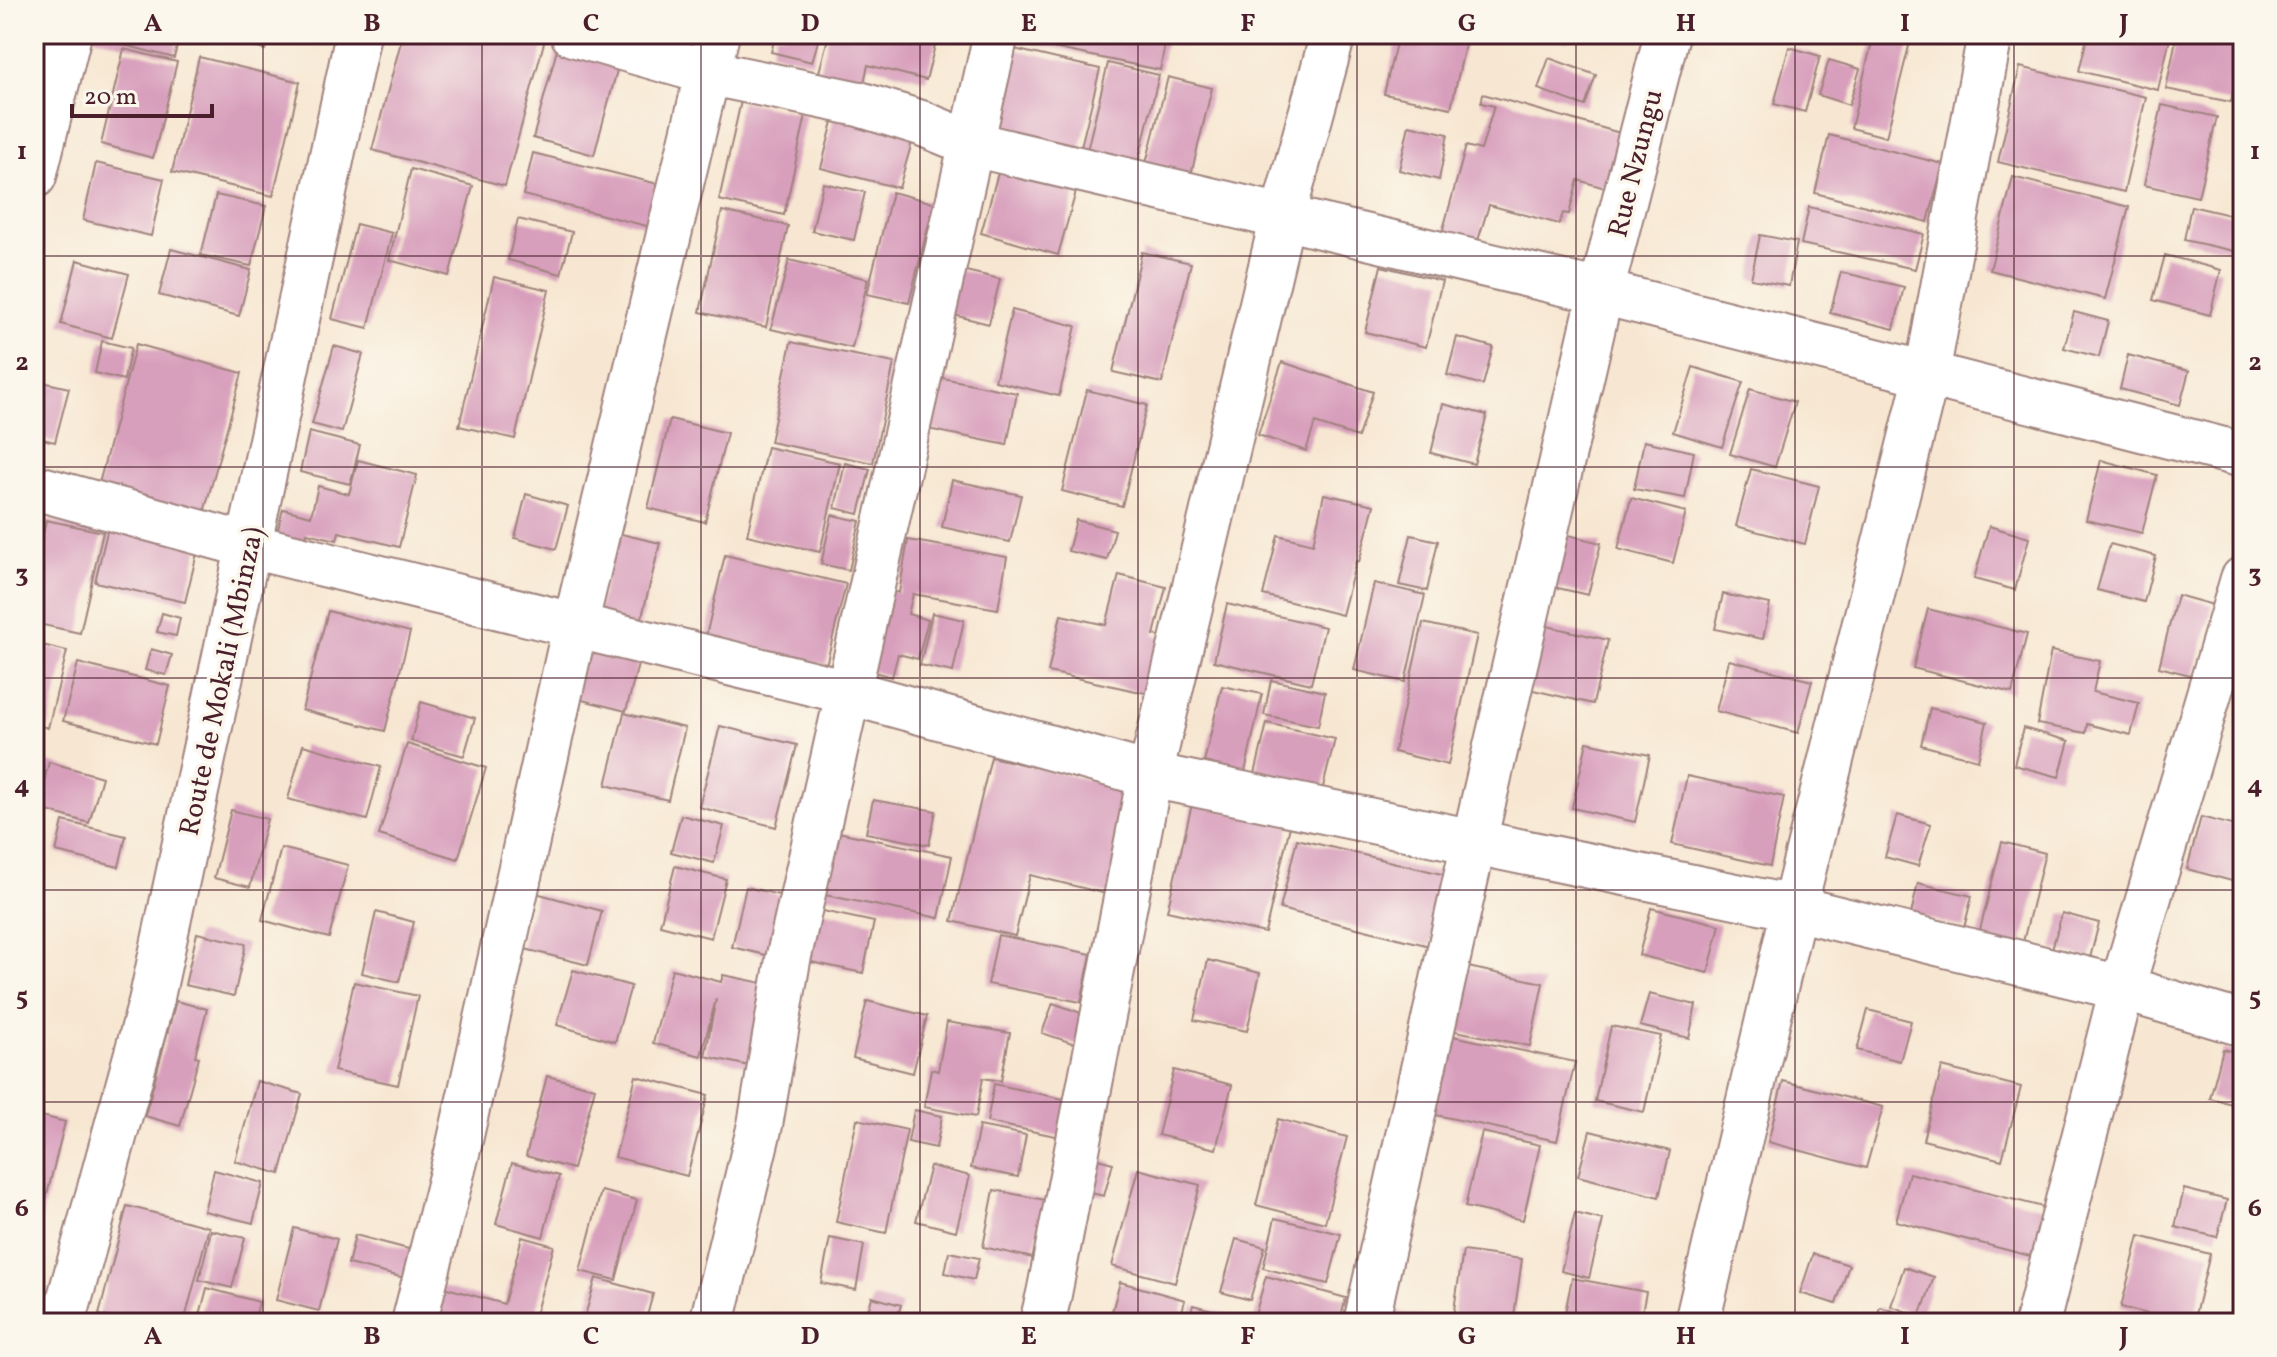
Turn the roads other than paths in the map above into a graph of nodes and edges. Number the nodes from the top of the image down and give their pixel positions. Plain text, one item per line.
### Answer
1 (69, 34) edge
2 (358, 34) edge
3 (573, 34) edge
4 (996, 34) edge
5 (1333, 34) edge
6 (1667, 34) edge
7 (1990, 34) edge
8 (712, 53) edge
9 (972, 144) junction
10 (34, 176) edge
11 (1283, 216) junction
12 (1601, 292) junction
13 (1927, 374) junction
14 (2243, 455) edge
15 (34, 487) edge
16 (250, 546) junction
17 (2243, 579) edge
18 (575, 626) junction
19 (848, 692) junction
20 (1150, 775) junction
21 (1474, 842) junction
22 (1794, 908) junction
23 (2122, 988) junction
24 (2243, 1024) edge
25 (63, 1323) edge
26 (414, 1323) edge
27 (712, 1323) edge
28 (1042, 1323) edge
29 (1366, 1323) edge
30 (1697, 1323) edge
31 (2037, 1323) edge

1 - 10 street
2 - 16 street, Route de Mokali (Mbinza)
3 - 8 street
4 - 9 street
5 - 11 street
6 - 12 street, Rue Nzungu
7 - 13 street
8 - 9 street
8 - 18 street
9 - 11 street
9 - 19 street
11 - 12 street
11 - 20 street
12 - 13 street
12 - 21 street, Rue Nzungu
13 - 14 street
13 - 22 street
15 - 16 street
16 - 18 street
16 - 25 street, Route de Mokali (Mbinza)
17 - 23 street
18 - 19 street
18 - 26 street
19 - 20 street
19 - 27 street
20 - 21 street
20 - 28 street
21 - 22 street
21 - 29 street, Rue Nzungu
22 - 23 street
22 - 30 street
23 - 24 street
23 - 31 street

